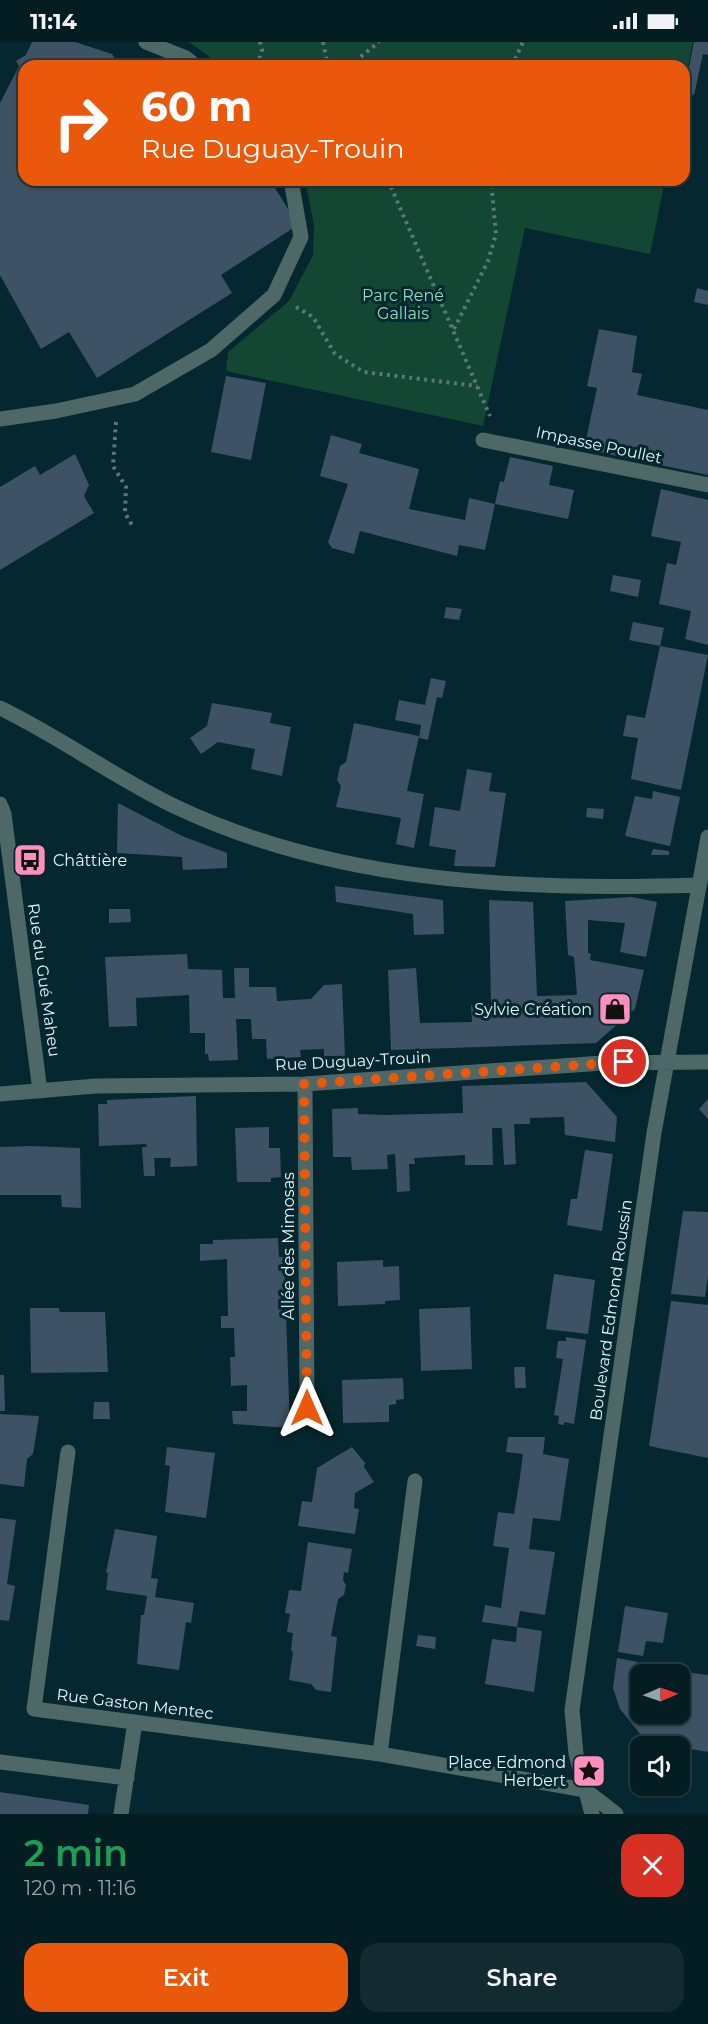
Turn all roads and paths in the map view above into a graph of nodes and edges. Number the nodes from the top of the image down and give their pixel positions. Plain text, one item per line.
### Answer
1 (146, 42) edge
2 (260, 42) edge
3 (323, 42) edge
4 (379, 42) edge
5 (523, 42) edge
6 (188, 60) edge
7 (259, 60) edge
8 (327, 60) edge
9 (356, 60) edge
10 (515, 60) edge
11 (292, 186) edge
12 (391, 186) edge
13 (492, 186) edge
14 (274, 295) junction
15 (453, 329) junction
16 (477, 386) junction
17 (118, 398) junction
18 (0, 419) edge
19 (483, 440) dead end
20 (505, 444) junction
21 (708, 485) edge
22 (133, 527) dead end
23 (0, 708) edge
24 (0, 804) edge
25 (708, 837) edge
26 (698, 885) junction
27 (667, 1062) junction
28 (708, 1062) edge
29 (304, 1084) junction
30 (39, 1090) junction
31 (0, 1094) edge
32 (307, 1408) dead end
33 (68, 1452) dead end
34 (415, 1481) dead end
35 (135, 1722) junction
36 (380, 1754) junction
37 (0, 1762) edge
38 (127, 1778) junction
39 (585, 1790) junction
40 (121, 1814) edge
41 (591, 1814) edge
42 (616, 1814) edge

1 - 6 street
2 - 7 path
3 - 8 path
4 - 9 path
5 - 10 path
11 - 14 street
12 - 15 path
13 - 15 path
14 - 16 path
14 - 17 street
15 - 16 path
16 - 20 path
17 - 18 street
17 - 22 path
19 - 20 street, Impasse Poullet
20 - 21 street, Impasse Poullet
23 - 26 street
24 - 30 street, Rue du Gué Maheu
25 - 26 street, Boulevard Edmond Roussin
26 - 27 street, Boulevard Edmond Roussin
27 - 28 street, Rue Duguay-Trouin
27 - 29 street, Rue Duguay-Trouin
27 - 39 street, Boulevard Edmond Roussin
29 - 30 street, Rue Duguay-Trouin
29 - 32 street, Allée des Mimosas
30 - 31 street, Rue Duguay-Trouin
33 - 35 street, Rue Gaston Mentec
34 - 36 street
35 - 36 street, Rue Gaston Mentec
35 - 38 street
36 - 39 street, Rue Gaston Mentec
37 - 38 street
38 - 40 street
39 - 41 street
39 - 42 street

